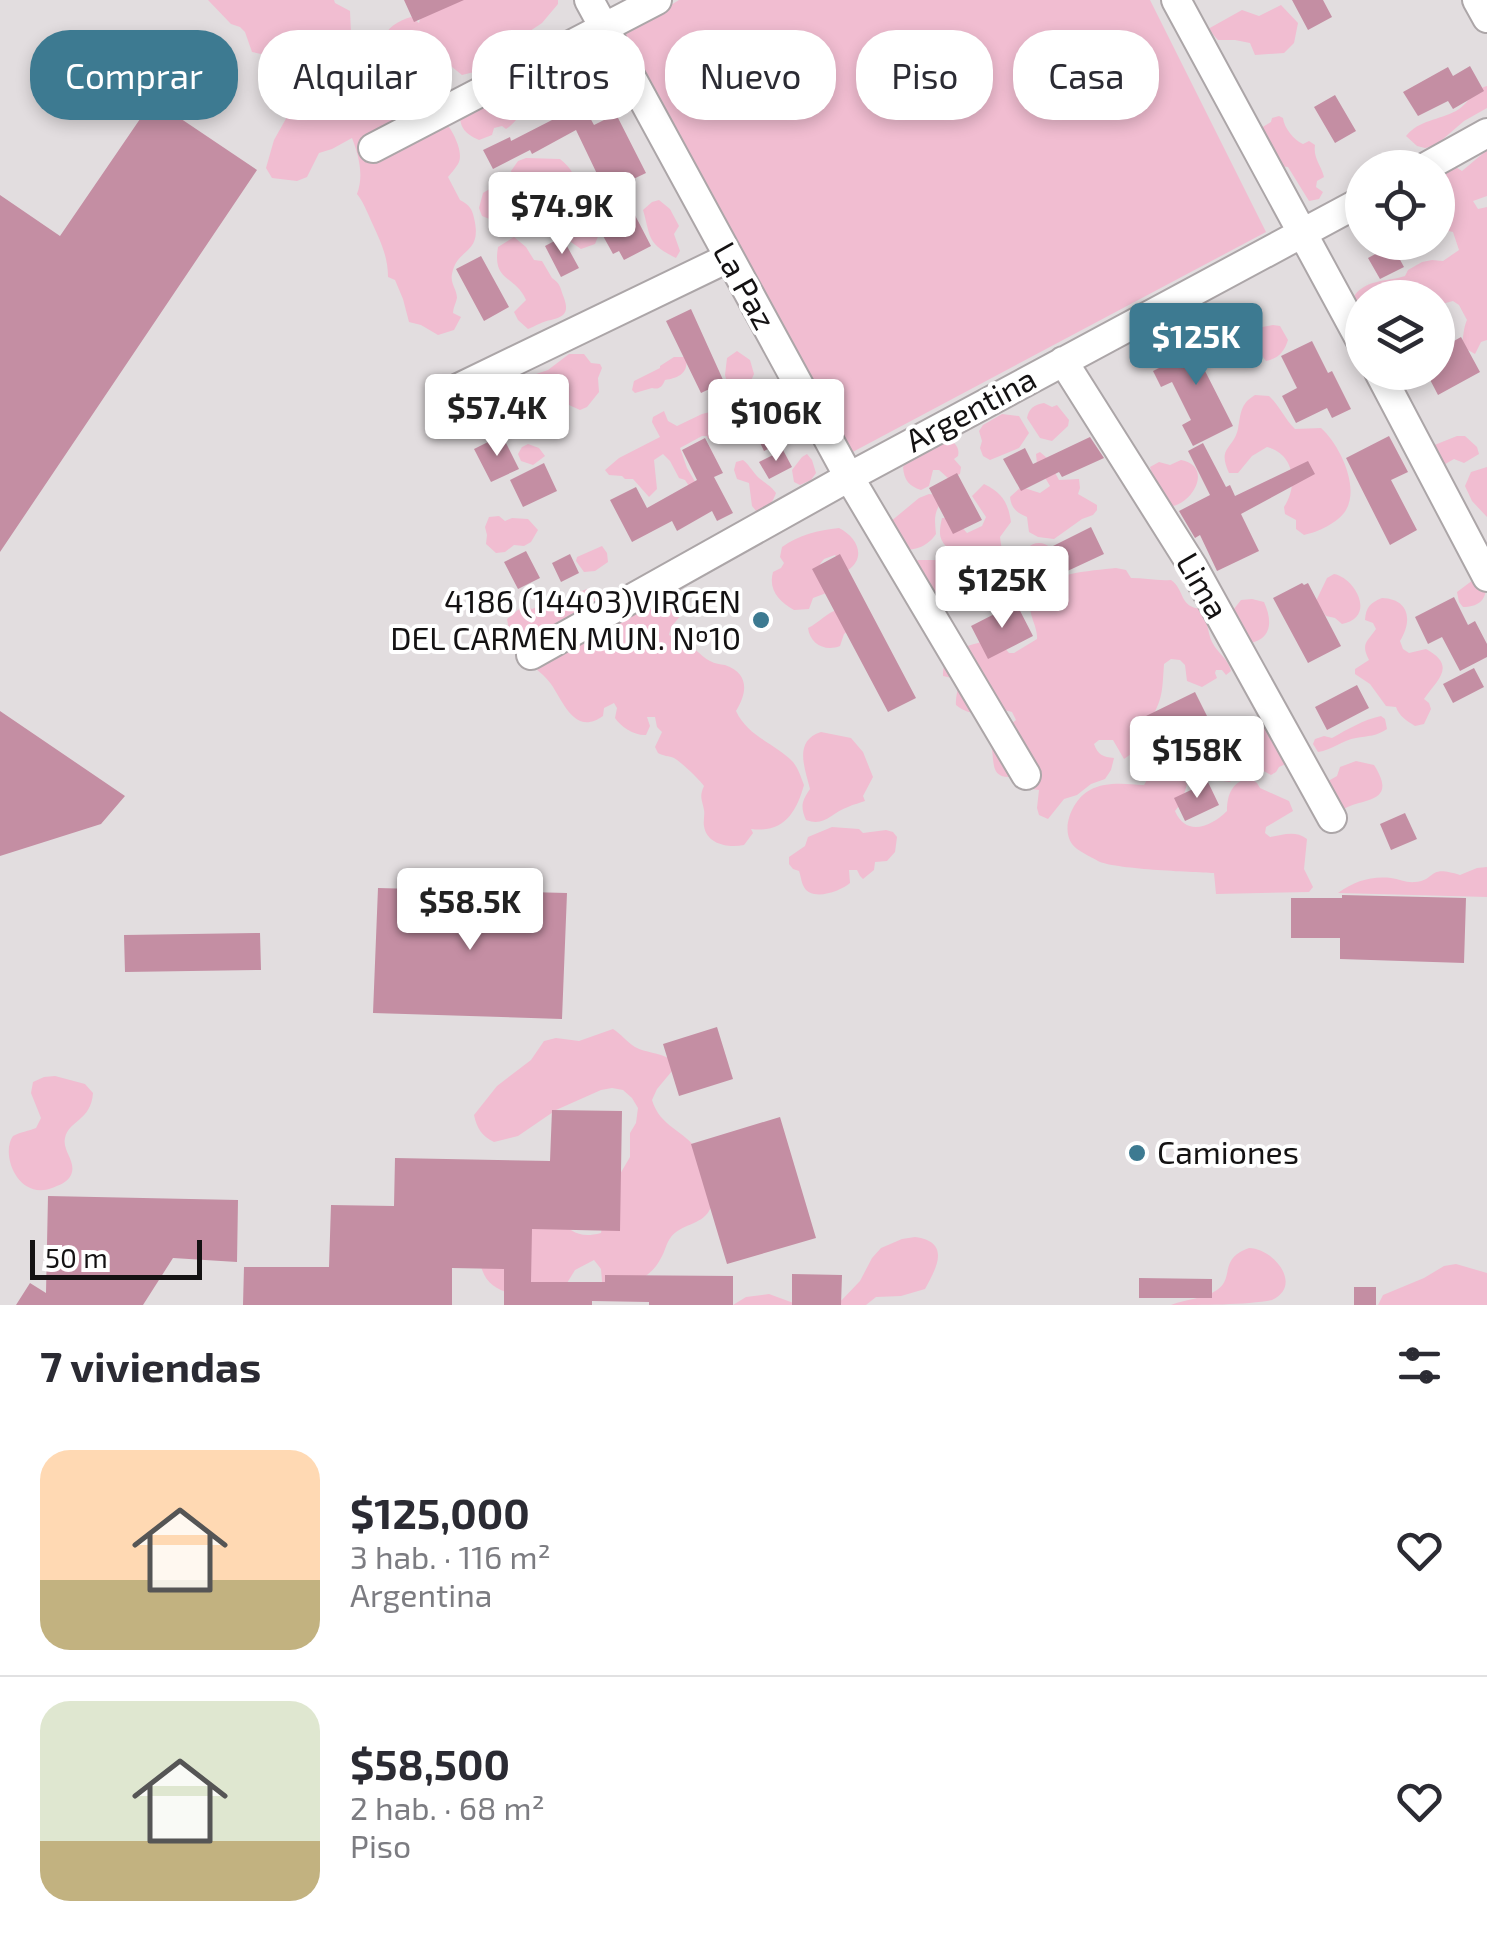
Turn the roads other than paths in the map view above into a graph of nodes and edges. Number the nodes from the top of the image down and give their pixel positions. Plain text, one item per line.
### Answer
1 (590, 0) edge
2 (658, 0) edge
3 (1176, 0) edge
4 (1477, 0) edge
5 (1487, 18) edge
6 (605, 28) junction
7 (1487, 133) edge
8 (373, 148) dead end
9 (1455, 151) edge
10 (1345, 210) edge
11 (1302, 234) junction
12 (728, 258) junction
13 (1345, 312) edge
14 (1063, 360) junction
15 (1388, 390) edge
16 (446, 394) dead end
17 (849, 476) junction
18 (1487, 577) edge
19 (531, 655) dead end
20 (1026, 774) dead end
21 (1332, 818) dead end

1 - 6 street, La Paz
2 - 6 street
3 - 11 street
4 - 5 street
6 - 8 street
6 - 12 street, La Paz
7 - 9 street
10 - 11 street, Argentina
11 - 13 street
11 - 14 street, Argentina
12 - 16 street
12 - 17 street, La Paz
14 - 17 street, Argentina
14 - 21 street, Lima
15 - 18 street
17 - 19 street, Argentina
17 - 20 street, La Paz

